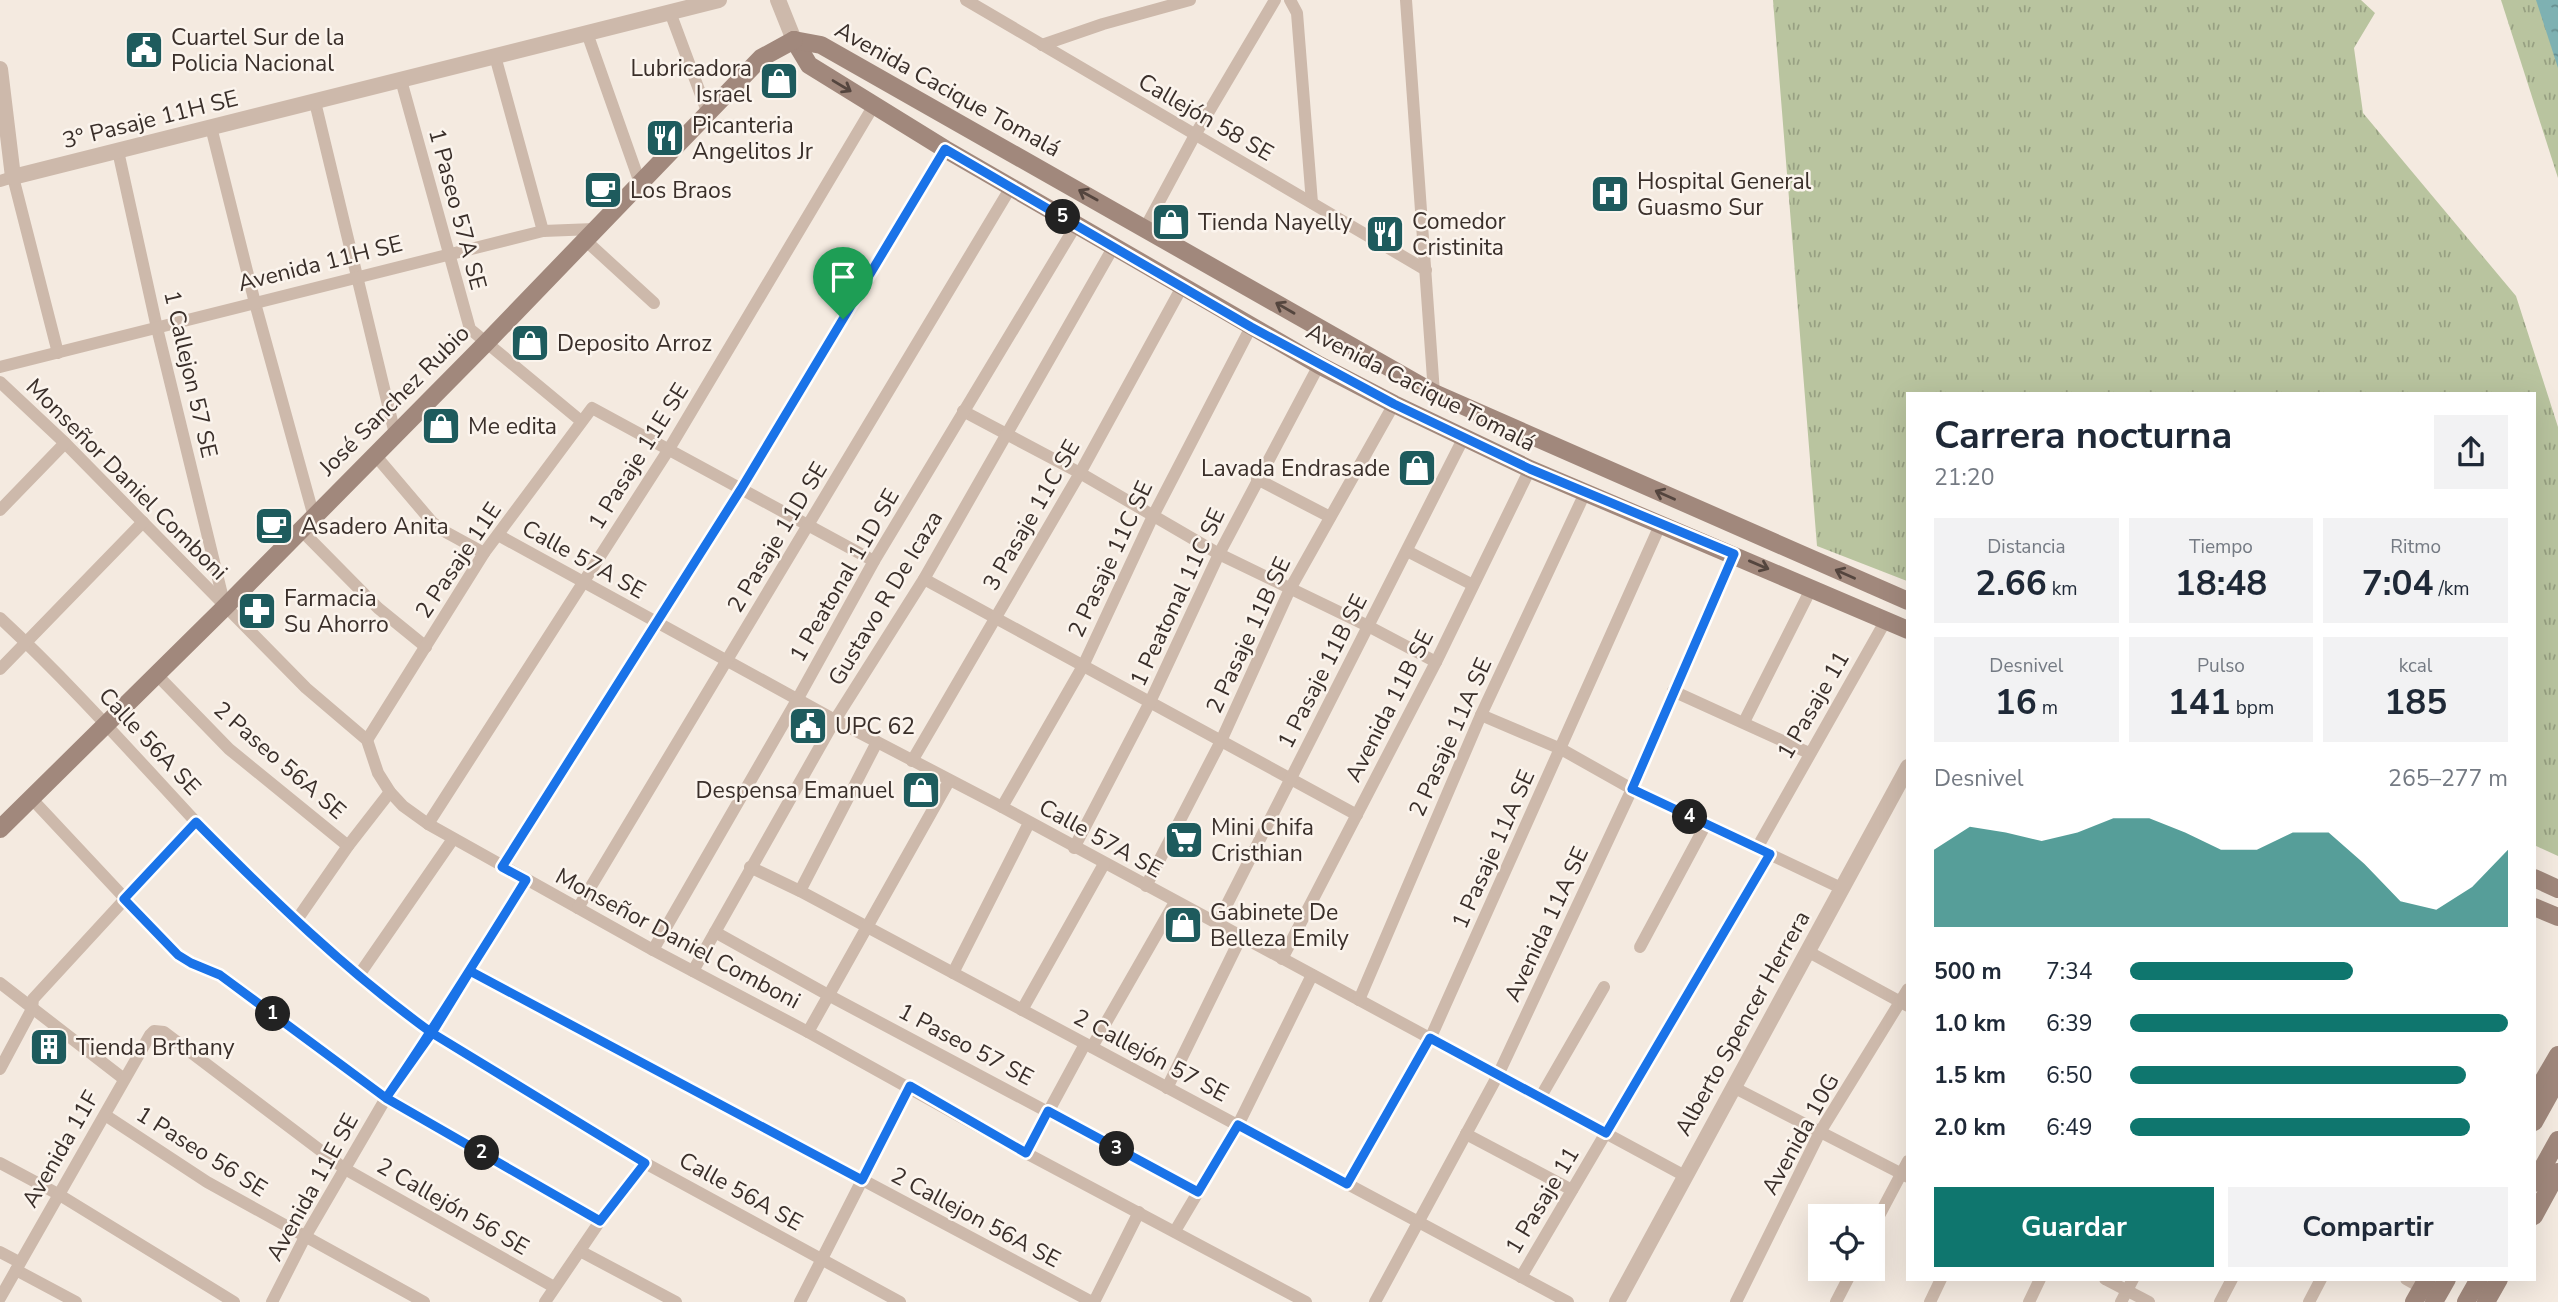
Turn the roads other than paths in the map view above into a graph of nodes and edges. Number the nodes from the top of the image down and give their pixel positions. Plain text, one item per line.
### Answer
1 (719, 0) edge
2 (778, 0) edge
3 (965, 0) edge
4 (1190, 0) edge
5 (1275, 0) edge
6 (1290, 0) edge
7 (1406, 0) edge
8 (670, 12) junction
9 (587, 33) junction
10 (794, 40) junction
11 (1042, 45) junction
12 (495, 57) junction
13 (1, 79) edge
14 (401, 80) junction
15 (314, 102) junction
16 (874, 105) junction
17 (708, 114) junction
18 (211, 127) junction
19 (1195, 135) junction
20 (945, 149) junction
21 (118, 151) junction
22 (7, 179) edge
23 (639, 183) junction
24 (1011, 187) junction
25 (1312, 203) junction
26 (1076, 225) junction
27 (1145, 228) junction
28 (543, 231) junction
29 (589, 234) junction
30 (1114, 246) junction
31 (448, 254) junction
32 (1426, 270) junction
33 (358, 277) junction
34 (1182, 287) junction
35 (255, 303) junction
36 (654, 303) dead end
37 (1251, 327) junction
38 (157, 328) junction
39 (486, 342) junction
40 (58, 353) junction
41 (1319, 365) junction
42 (0, 367) edge
43 (0, 382) edge
44 (1434, 393) junction
45 (1394, 404) junction
46 (963, 411) junction
47 (581, 421) junction
48 (396, 434) junction
49 (1006, 434) junction
50 (1464, 437) junction
51 (65, 443) junction
52 (669, 449) junction
53 (375, 455) junction
54 (1530, 469) junction
55 (1080, 473) junction
56 (1257, 479) junction
57 (741, 489) junction
58 (1585, 493) junction
59 (0, 510) edge
60 (1153, 516) junction
61 (1330, 517) junction
62 (143, 522) junction
63 (308, 523) junction
64 (1661, 523) junction
65 (808, 525) junction
66 (498, 536) junction
67 (1407, 551) junction
68 (484, 553) junction
69 (1219, 554) junction
70 (1734, 554) junction
71 (874, 561) junction
72 (924, 579) junction
73 (583, 583) junction
74 (1474, 585) junction
75 (1812, 587) junction
76 (1290, 589) junction
77 (1906, 600) edge
78 (225, 607) junction
79 (0, 618) edge
80 (995, 618) junction
81 (1886, 620) junction
82 (655, 623) junction
83 (1368, 626) junction
84 (1906, 628) edge
85 (26, 643) junction
86 (426, 647) junction
87 (727, 662) junction
88 (1436, 662) junction
89 (1083, 666) junction
90 (0, 669) edge
91 (157, 675) junction
92 (1673, 691) junction
93 (797, 699) junction
94 (1150, 702) junction
95 (1481, 715) junction
96 (835, 720) junction
97 (1744, 722) junction
98 (107, 724) junction
99 (367, 740) junction
100 (1221, 741) junction
101 (877, 742) junction
102 (1561, 749) junction
103 (1810, 753) junction
104 (912, 761) junction
105 (1906, 771) edge
106 (1290, 779) junction
107 (950, 781) junction
108 (1632, 789) junction
109 (390, 792) junction
110 (32, 798) junction
111 (1002, 807) junction
112 (1357, 815) junction
113 (196, 822) junction
114 (1029, 822) junction
115 (428, 824) junction
116 (1706, 824) junction
117 (0, 829) edge
118 (453, 839) junction
119 (348, 846) junction
120 (1074, 848) junction
121 (1757, 848) junction
122 (1770, 854) junction
123 (1104, 864) junction
124 (502, 867) junction
125 (750, 867) junction
126 (2536, 879) edge
127 (526, 880) junction
128 (1146, 886) junction
129 (1842, 888) junction
130 (2558, 889) edge
131 (800, 891) junction
132 (124, 899) junction
133 (1175, 902) junction
134 (2536, 907) edge
135 (578, 908) junction
136 (2558, 917) edge
137 (296, 921) junction
138 (1217, 924) junction
139 (868, 928) junction
140 (715, 932) junction
141 (1241, 937) junction
142 (1640, 947) dead end
143 (653, 950) junction
144 (1807, 951) junction
145 (1282, 959) junction
146 (470, 971) junction
147 (693, 971) junction
148 (953, 973) junction
149 (359, 975) junction
150 (1312, 975) junction
151 (0, 983) edge
152 (1604, 987) dead end
153 (830, 996) junction
154 (1359, 1000) junction
155 (1904, 1004) edge
156 (32, 1009) junction
157 (1022, 1010) junction
158 (164, 1032) joint
159 (808, 1032) junction
160 (432, 1033) junction
161 (1430, 1038) junction
162 (1088, 1046) junction
163 (2558, 1055) edge
164 (0, 1069) edge
165 (1498, 1075) junction
166 (124, 1079) junction
167 (2558, 1079) edge
168 (910, 1086) junction
169 (1733, 1087) junction
170 (1167, 1088) junction
171 (2536, 1093) edge
172 (386, 1098) junction
173 (1540, 1098) junction
174 (1048, 1111) junction
175 (105, 1115) junction
176 (2536, 1118) edge
177 (1238, 1125) junction
178 (1820, 1132) junction
179 (1606, 1133) junction
180 (1466, 1134) junction
181 (2558, 1140) edge
182 (1026, 1153) junction
183 (0, 1163) edge
184 (645, 1163) junction
185 (345, 1169) junction
186 (2558, 1172) edge
187 (1904, 1175) edge
188 (1685, 1176) junction
189 (2536, 1178) edge
190 (862, 1180) junction
191 (1347, 1184) junction
192 (1572, 1190) junction
193 (1198, 1192) junction
194 (58, 1194) junction
195 (1885, 1207) edge
196 (1139, 1212) junction
197 (2536, 1212) edge
198 (600, 1221) junction
199 (1419, 1222) junction
200 (1175, 1231) junction
201 (305, 1237) junction
202 (580, 1251) junction
203 (0, 1252) edge
204 (822, 1259) junction
205 (17, 1266) junction
206 (1521, 1277) junction
207 (1847, 1281) edge
208 (1940, 1281) edge
209 (2039, 1281) edge
210 (2109, 1281) edge
211 (2231, 1281) edge
212 (2320, 1281) edge
213 (2446, 1281) edge
214 (2478, 1281) edge
215 (2498, 1281) edge
216 (554, 1287) junction
217 (2127, 1291) edge
218 (0, 1298) edge
219 (76, 1302) edge
220 (234, 1302) edge
221 (272, 1302) edge
222 (424, 1302) edge
223 (545, 1302) edge
224 (676, 1302) edge
225 (800, 1302) edge
226 (900, 1302) edge
227 (1093, 1302) edge
228 (1306, 1302) edge
229 (1375, 1302) edge
230 (1568, 1302) edge
231 (1617, 1302) edge
232 (1736, 1302) edge
233 (1836, 1302) edge
234 (1930, 1302) edge
235 (2029, 1302) edge
236 (2149, 1302) edge
237 (2220, 1302) edge
238 (2309, 1302) edge
239 (2434, 1302) edge
240 (2466, 1302) edge
241 (2486, 1302) edge

1 - 8 street, 3° Pasaje 11H SE
2 - 10 street
3 - 11 street, Callejón 58 SE
4 - 11 street
5 - 19 street
6 - 25 street
7 - 32 street
8 - 9 street, 3° Pasaje 11H SE
8 - 17 street
9 - 12 street, 3° Pasaje 11H SE
9 - 23 street
10 -> 16 main road, Avenida Cacique Tomalá
10 - 17 main road, José Sanchez Rubio
27 -> 10 main road, Avenida Cacique Tomalá
11 - 19 street, Callejón 58 SE
12 - 14 street, 3° Pasaje 11H SE
12 - 28 street
13 - 22 street
14 - 15 street, 3° Pasaje 11H SE
14 - 31 street, 1 Paseo 57A SE
15 - 18 street, 3° Pasaje 11H SE
15 - 33 street
16 - 20 main road, Avenida Cacique Tomalá
16 - 52 street, 1 Pasaje 11E SE
17 - 23 main road, José Sanchez Rubio
18 - 21 street, 3° Pasaje 11H SE
18 - 35 street
19 - 25 street, Callejón 58 SE
19 - 27 street
20 - 24 main road, Avenida Cacique Tomalá
20 - 57 street
21 - 22 street, 3° Pasaje 11H SE
21 - 38 street, 1 Callejon 57 SE
22 - 40 street
23 - 29 main road, José Sanchez Rubio
24 - 26 main road, Avenida Cacique Tomalá
24 - 65 street, 2 Pasaje 11D SE
25 - 32 street, Callejón 58 SE
26 - 30 main road, Avenida Cacique Tomalá
26 - 46 street, 1 Peatonal 11D SE
44 -> 27 main road, Avenida Cacique Tomalá
28 - 29 street, Avenida 11H SE
28 - 31 street, Avenida 11H SE
29 - 36 street
29 - 39 main road, José Sanchez Rubio
30 - 34 main road, Avenida Cacique Tomalá
30 - 49 street, Gustavo R De Icaza
31 - 33 street, Avenida 11H SE
31 - 39 street, 1 Paseo 57A SE
32 - 44 street
33 - 35 street, Avenida 11H SE
33 - 48 street
34 - 37 main road, Avenida Cacique Tomalá
34 - 55 street, 3 Pasaje 11C SE
35 - 38 street, Avenida 11H SE
35 - 63 street
37 - 41 main road, Avenida Cacique Tomalá
37 - 60 street, 2 Pasaje 11C SE
38 - 40 street, Avenida 11H SE
38 - 78 street, 1 Callejon 57 SE
39 - 47 street, 1 Paseo 57A SE
39 - 48 main road, José Sanchez Rubio
40 - 42 street, Avenida 11H SE
41 - 45 main road, Avenida Cacique Tomalá
41 - 56 street, 1 Peatonal 11C SE
43 - 51 street, Monseñor Daniel Comboni
77 -> 44 main road, Avenida Cacique Tomalá
45 - 50 main road, Avenida Cacique Tomalá
45 - 61 street, 2 Pasaje 11B SE
46 - 49 street
46 - 71 street, 1 Peatonal 11D SE
47 - 52 street, 2 Pasaje 11E
47 - 66 street, 2 Pasaje 11E
48 - 53 main road, José Sanchez Rubio
49 - 55 street
49 - 72 street, Gustavo R De Icaza
50 - 54 main road, Avenida Cacique Tomalá
50 - 67 street, 1 Pasaje 11B SE
51 - 59 street
51 - 62 street, Monseñor Daniel Comboni
52 - 57 street
52 - 73 street, 1 Pasaje 11E SE
53 - 63 main road, José Sanchez Rubio
53 - 68 street
54 - 58 main road, Avenida Cacique Tomalá
54 - 74 street, Avenida 11B SE
55 - 60 street
55 - 80 street, 3 Pasaje 11C SE
56 - 61 street
56 - 69 street, 1 Peatonal 11C SE
57 - 65 street
57 - 82 street
58 - 64 main road, Avenida Cacique Tomalá
58 - 95 street, 2 Pasaje 11A SE
60 - 69 street
60 - 89 street, 2 Pasaje 11C SE
61 - 76 street, 2 Pasaje 11B SE
62 - 78 street, Monseñor Daniel Comboni
62 - 85 street
63 - 78 main road, José Sanchez Rubio
63 - 86 street
64 - 70 main road, Avenida Cacique Tomalá
64 - 102 street, 1 Pasaje 11A SE
65 - 71 street
65 - 87 street, 2 Pasaje 11D SE
66 - 68 street, 2 Pasaje 11E
66 - 73 street, Calle 57A SE
67 - 74 street
67 - 83 street, 1 Pasaje 11B SE
68 - 86 street, 2 Pasaje 11E
69 - 76 street
69 - 94 street, 1 Peatonal 11C SE
70 -> 75 main road, Avenida Cacique Tomalá
70 - 92 street, Avenida 11A SE
71 - 93 street, 1 Peatonal 11D SE
72 - 80 street
72 - 96 street, Gustavo R De Icaza
73 - 82 street, Calle 57A SE
73 - 115 street, 1 Pasaje 11E SE
74 - 88 street, Avenida 11B SE
75 - 81 main road, Avenida Cacique Tomalá
75 - 97 street
76 - 83 street
76 - 100 street, 2 Pasaje 11B SE
78 - 91 main road, José Sanchez Rubio
78 - 99 street, Monseñor Daniel Comboni
79 - 85 street, Calle 56A SE
80 - 89 street
80 - 104 street, 3 Pasaje 11C SE
81 - 84 main road, Avenida Cacique Tomalá
81 - 103 street, 1 Pasaje 11
82 - 87 street, Calle 57A SE
82 - 124 street
83 - 88 street
83 - 106 street, 1 Pasaje 11B SE
85 - 90 street
85 - 98 street, Calle 56A SE
86 - 99 street, 2 Pasaje 11E
87 - 93 street, Calle 57A SE
87 - 135 street, 2 Pasaje 11D SE
88 - 112 street, Avenida 11B SE
89 - 94 street
89 - 111 street, 2 Pasaje 11C SE
91 - 98 main road, José Sanchez Rubio
91 - 119 street, 2 Paseo 56A SE
92 - 97 street
92 - 108 street, Avenida 11A SE
93 - 96 street, Calle 57A SE
93 - 143 street, 1 Peatonal 11D SE
94 - 100 street
94 - 120 street, 1 Peatonal 11C SE
95 - 102 street
95 - 154 street, 2 Pasaje 11A SE
96 - 101 street, Calle 57A SE
96 - 125 street, Gustavo R De Icaza
97 - 103 street
98 - 110 main road, José Sanchez Rubio
98 - 113 street, Calle 56A SE
99 - 109 street, Monseñor Daniel Comboni
100 - 106 street
100 - 128 street, 2 Pasaje 11B SE
101 - 104 street, Calle 57A SE
101 - 131 street
102 - 108 street
102 - 161 street, 1 Pasaje 11A SE
103 - 121 street, 1 Pasaje 11
104 - 107 street, Calle 57A SE
105 - 129 street, Alberto Spencer Herrera
106 - 112 street
106 - 138 street, 1 Pasaje 11B SE
107 - 111 street, Calle 57A SE
107 - 139 street
108 - 116 street
108 - 165 street, Avenida 11A SE
109 - 115 street, Monseñor Daniel Comboni
109 - 119 street
110 - 117 main road, José Sanchez Rubio
110 - 132 street
111 - 114 street, Calle 57A SE
112 - 145 street, Avenida 11B SE
113 - 132 street
113 - 137 street, Calle 56A SE
114 - 120 street, Calle 57A SE
114 - 148 street
115 - 118 street, Monseñor Daniel Comboni
116 - 121 street
116 - 142 street
118 - 124 street, Monseñor Daniel Comboni
118 - 149 street
119 - 137 street
120 - 123 street, Calle 57A SE
121 - 122 street
122 - 129 street
122 - 179 street, 1 Pasaje 11
123 - 128 street, Calle 57A SE
123 - 157 street
124 - 127 street, Monseñor Daniel Comboni
125 - 131 street, 2 Callejón 57 SE
125 - 140 street, Gustavo R De Icaza
126 - 130 main road
127 - 135 street, Monseñor Daniel Comboni
127 - 146 street, Avenida 11E SE
128 - 133 street, Calle 57A SE
129 - 144 street, Alberto Spencer Herrera
131 - 139 street, 2 Callejón 57 SE
132 - 156 street
132 - 172 street
133 - 138 street, Calle 57A SE
133 - 162 street
134 - 136 main road
135 - 143 street, Monseñor Daniel Comboni
137 - 149 street, Calle 56A SE
138 - 141 street, Calle 57A SE
139 - 148 street, 2 Callejón 57 SE
139 - 153 street
140 - 147 street, Gustavo R De Icaza
140 - 153 street, 1 Paseo 57 SE
141 - 145 street, Calle 57A SE
141 - 170 street
143 - 147 street, Monseñor Daniel Comboni
144 - 155 street
144 - 169 street, Alberto Spencer Herrera
145 - 150 street, Calle 57A SE
146 - 160 street, Avenida 11E SE
146 - 190 street, 2 Callejon 56A SE
147 - 159 street, Monseñor Daniel Comboni
148 - 157 street, 2 Callejón 57 SE
149 - 160 street, Calle 56A SE
150 - 154 street, Calle 57A SE
150 - 177 street
151 - 156 street
152 - 173 street
153 - 159 street
153 - 174 street, 1 Paseo 57 SE
154 - 161 street, Calle 57A SE
155 - 178 street, Avenida 10G
156 - 164 street
156 - 166 street
157 - 162 street, 2 Callejón 57 SE
158 - 166 street, Avenida 11F
158 - 185 street, 2 Callejón 56 SE
159 - 168 street, Monseñor Daniel Comboni
160 - 172 street, Avenida 11E SE
160 - 184 street, Calle 56A SE
161 - 165 street, Calle 57A SE
161 - 191 street, 1 Pasaje 11A SE
162 - 170 street, 2 Callejón 57 SE
162 - 174 street
163 - 171 main road
165 - 173 street, Calle 57A SE
165 - 180 street, Avenida 11A SE
166 - 175 street, Avenida 11F
167 - 176 main road
168 - 182 street, Monseñor Daniel Comboni
168 - 190 street
169 - 178 street
169 - 188 street, Alberto Spencer Herrera
170 - 177 street, 2 Callejón 57 SE
172 - 185 street, Avenida 11E SE
172 - 198 street
173 - 179 street, Calle 57A SE
174 - 182 street
174 - 193 street, 1 Paseo 57 SE
175 - 194 street, Avenida 11F
175 - 201 street, 1 Paseo 56 SE
177 - 191 street, 2 Callejón 57 SE
177 - 193 street
178 - 187 street
178 - 232 street, Avenida 10G
179 - 188 street, Calle 57A SE
179 - 192 street, 1 Pasaje 11
180 - 192 street
180 - 199 street, Avenida 11A SE
181 - 189 main road
182 - 196 street, Monseñor Daniel Comboni
183 - 194 street
184 - 198 street
184 - 204 street, Calle 56A SE
185 - 201 street, Avenida 11E SE
185 - 216 street, 2 Callejón 56 SE
186 - 197 main road
187 - 195 street
188 - 231 street, Alberto Spencer Herrera
190 - 204 street
190 - 227 street, 2 Callejon 56A SE
191 - 199 street, 2 Callejón 57 SE
192 - 206 street, 1 Pasaje 11
193 - 200 street
194 - 205 street, Avenida 11F
194 - 220 street
196 - 200 street, Monseñor Daniel Comboni
196 - 227 street
198 - 202 street
199 - 206 street, 2 Callejón 57 SE
199 - 229 street, Avenida 11A SE
200 - 228 street, Monseñor Daniel Comboni
201 - 221 street, Avenida 11E SE
201 - 222 street, 1 Paseo 56 SE
202 - 216 street
202 - 224 street
203 - 205 street
204 - 225 street
204 - 226 street, Calle 56A SE
205 - 218 street, Avenida 11F
205 - 219 street
206 - 230 street, 2 Callejón 57 SE
207 - 233 street
208 - 234 street
209 - 235 street
210 - 217 street
211 - 237 street
212 - 238 street
213 - 239 main road
214 - 240 main road
215 - 241 main road
216 - 223 street
217 - 236 street

